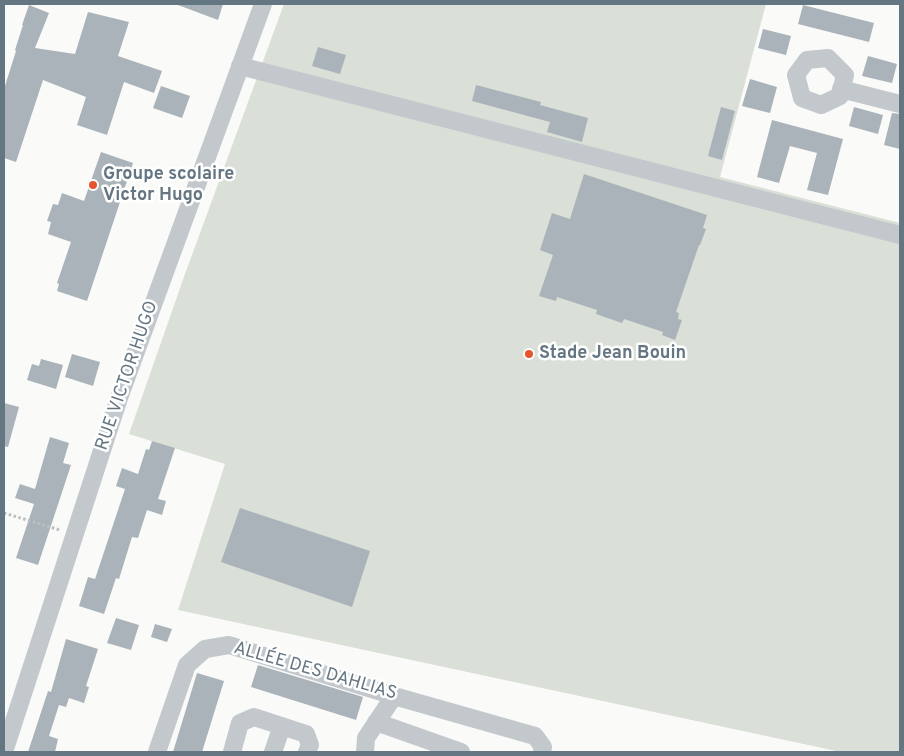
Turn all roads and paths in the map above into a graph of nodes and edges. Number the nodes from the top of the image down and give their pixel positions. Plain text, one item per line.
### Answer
1 (263, 4) edge
2 (240, 66) junction
3 (842, 89) dead end
4 (900, 104) edge
5 (900, 235) edge
6 (4, 513) edge
7 (75, 535) junction
8 (394, 696) junction
9 (376, 722) junction
10 (282, 726) junction
11 (538, 744) edge
12 (4, 752) edge
13 (158, 752) edge
14 (232, 752) edge
15 (273, 752) edge
16 (307, 752) edge
17 (365, 752) edge
18 (461, 752) edge

1 - 2 street, RUE VICTOR HUGO
2 - 5 street
2 - 7 street, RUE VICTOR HUGO
3 - 4 street
6 - 7 path
7 - 12 street, RUE VICTOR HUGO
8 - 9 street
8 - 11 street, ALLÉE DES DAHLIAS
8 - 13 street, ALLÉE DES DAHLIAS
9 - 17 street
9 - 18 street
10 - 14 street
10 - 15 street
10 - 16 street

